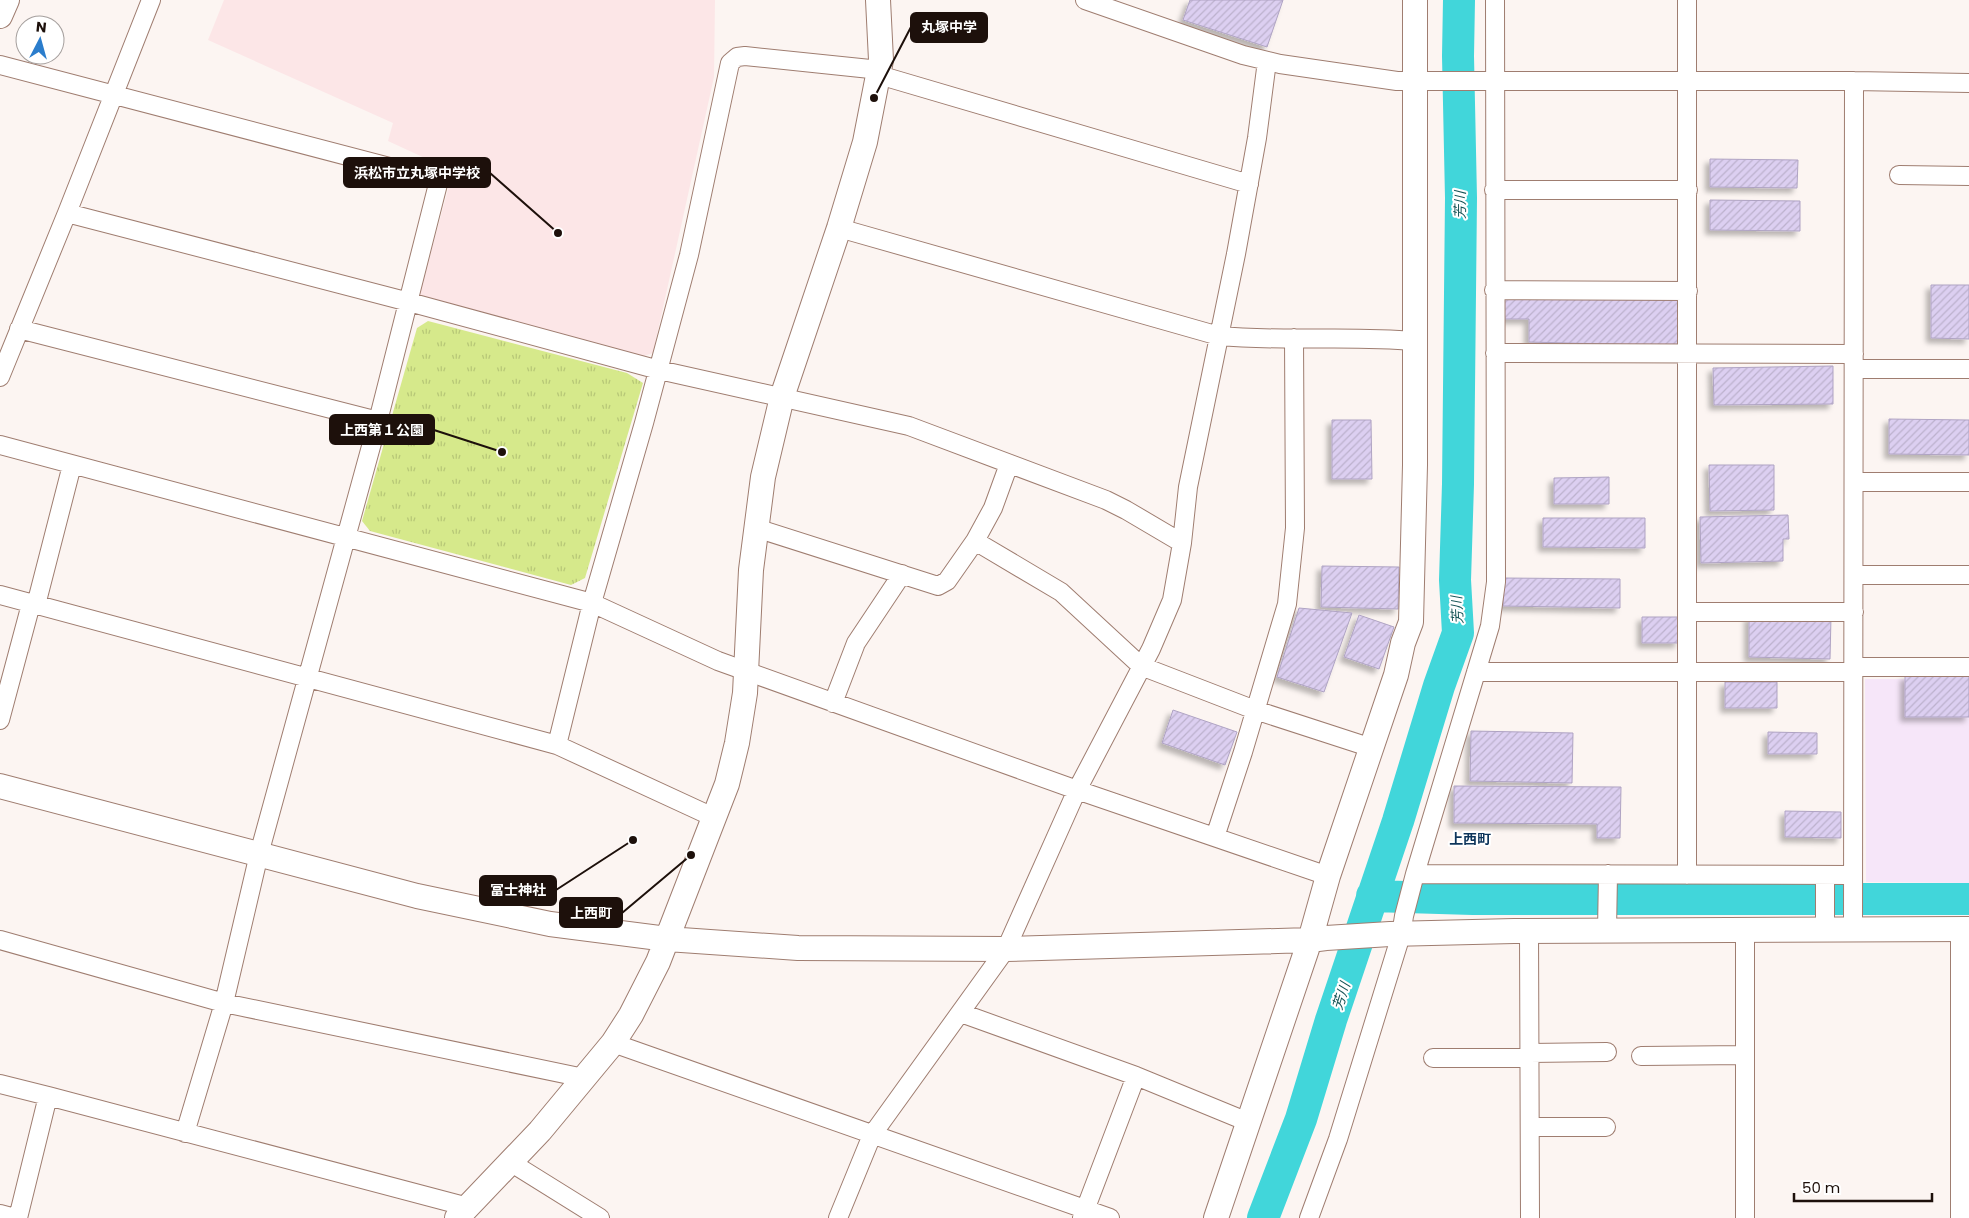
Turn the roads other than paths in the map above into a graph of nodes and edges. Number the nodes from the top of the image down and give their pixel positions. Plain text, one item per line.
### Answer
1 (6, 0) edge
2 (150, 0) edge
3 (878, 0) edge
4 (1085, 0) edge
5 (1415, 0) edge
6 (1495, 0) edge
7 (1687, 0) edge
8 (0, 16) edge
9 (1267, 61) junction
10 (0, 65) edge
11 (880, 73) junction
12 (1421, 81) junction
13 (1490, 81) junction
14 (1688, 81) junction
15 (1854, 81) junction
16 (1969, 83) edge
17 (113, 93) junction
18 (1899, 175) dead end
19 (1969, 176) edge
20 (1248, 184) junction
21 (1494, 190) junction
22 (1688, 190) junction
23 (67, 213) junction
24 (839, 228) junction
25 (1494, 290) junction
26 (1688, 291) junction
27 (409, 302) junction
28 (19, 329) junction
29 (1219, 336) junction
30 (1294, 338) junction
31 (1414, 341) junction
32 (1495, 353) junction
33 (1688, 354) junction
34 (1854, 361) junction
35 (1969, 369) edge
36 (659, 370) junction
37 (0, 376) edge
38 (782, 397) junction
39 (378, 421) junction
40 (0, 445) edge
41 (72, 464) junction
42 (1009, 464) junction
43 (1854, 482) junction
44 (1969, 482) edge
45 (756, 528) junction
46 (345, 537) junction
47 (975, 541) junction
48 (1182, 543) junction
49 (902, 574) junction
50 (1854, 575) junction
51 (1969, 575) edge
52 (0, 595) edge
53 (592, 603) junction
54 (34, 605) junction
55 (1687, 612) junction
56 (1854, 612) junction
57 (1141, 666) junction
58 (1969, 667) edge
59 (1854, 670) junction
60 (747, 671) junction
61 (1476, 672) junction
62 (1687, 672) junction
63 (307, 678) junction
64 (834, 704) junction
65 (1256, 710) junction
66 (0, 720) edge
67 (557, 745) junction
68 (1372, 748) junction
69 (0, 786) edge
70 (1077, 790) junction
71 (713, 817) junction
72 (1215, 837) junction
73 (259, 854) junction
74 (1687, 875) junction
75 (1328, 876) junction
76 (1608, 879) junction
77 (1825, 879) junction
78 (1414, 880) junction
79 (1853, 880) junction
80 (1607, 920) junction
81 (1825, 921) junction
82 (1853, 922) junction
83 (1398, 929) junction
84 (1964, 929) edge
85 (1745, 930) junction
86 (1530, 931) junction
87 (667, 939) junction
88 (1318, 939) junction
89 (0, 940) edge
90 (1006, 949) junction
91 (224, 1002) junction
92 (962, 1013) junction
93 (614, 1043) junction
94 (1607, 1052) dead end
95 (1530, 1055) junction
96 (1745, 1055) junction
97 (1641, 1056) dead end
98 (1433, 1058) dead end
99 (1136, 1076) junction
100 (584, 1078) junction
101 (0, 1084) edge
102 (48, 1096) junction
103 (1248, 1122) junction
104 (1530, 1127) junction
105 (1606, 1127) dead end
106 (185, 1134) junction
107 (872, 1135) junction
108 (510, 1162) junction
109 (462, 1213) edge
110 (1084, 1213) edge
111 (1313, 1213) edge
112 (0, 1214) edge
113 (16, 1218) edge
114 (600, 1218) edge
115 (838, 1218) edge
116 (1110, 1218) edge
117 (1216, 1218) edge
118 (1530, 1218) edge
119 (1745, 1218) edge
120 (1960, 1218) edge

1 - 8 street
2 - 17 street
3 - 11 street
4 - 9 street
5 - 12 street
6 - 13 street
7 - 14 street
9 - 12 street
9 - 20 street
10 - 17 street
11 - 20 street
11 - 24 street
11 - 36 street
12 - 13 street
12 - 31 street
13 - 14 street
13 - 21 street
14 - 15 street
14 - 22 street
15 - 16 street
15 - 34 street
17 - 23 street
17 - 27 street
18 - 19 street
20 - 29 street
21 - 22 street
21 - 25 street
22 - 26 street
23 - 27 street
23 - 28 street
24 - 29 street
24 - 38 street
25 - 26 street
25 - 32 street
26 - 33 street
27 - 36 street
27 - 39 street
28 - 37 street
28 - 39 street
29 - 30 street
29 - 48 street
30 - 31 street
30 - 65 street
31 - 68 street
32 - 33 street
32 - 61 street
33 - 34 street
33 - 55 street
34 - 35 street
34 - 43 street
36 - 38 street
36 - 53 street
38 - 42 street
38 - 45 street
39 - 46 street
40 - 41 street
41 - 46 street
41 - 54 street
42 - 47 street
42 - 48 street
43 - 44 street
43 - 50 street
45 - 49 street
45 - 60 street
46 - 53 street
46 - 63 street
47 - 49 street
47 - 57 street
48 - 57 street
49 - 64 street
50 - 51 street
50 - 56 street
52 - 54 street
53 - 60 street
53 - 67 street
54 - 63 street
54 - 66 street
55 - 56 street
55 - 62 street
56 - 59 street
57 - 65 street
57 - 70 street
58 - 59 street
59 - 62 street
59 - 79 street
60 - 64 street
60 - 71 street
61 - 62 street
61 - 78 street
62 - 74 street
63 - 67 street
63 - 73 street
64 - 70 street
65 - 68 street
65 - 72 street
67 - 71 street
68 - 75 street
69 - 73 street
70 - 72 street
70 - 90 street
71 - 87 street
72 - 75 street
73 - 87 street
73 - 91 street
74 - 76 street
74 - 77 street
75 - 88 street
76 - 78 street
76 - 80 street
77 - 79 street
77 - 81 street
78 - 83 street
79 - 82 street
80 - 85 street
80 - 86 street
81 - 82 street
81 - 85 street
82 - 84 street
83 - 86 street
83 - 88 street
83 - 111 street
84 - 120 street
85 - 96 street
86 - 95 street
87 - 90 street
87 - 93 street
88 - 90 street
88 - 103 street
89 - 91 street
90 - 92 street
91 - 100 street
91 - 106 street
92 - 99 street
92 - 107 street
93 - 100 street
93 - 107 street
94 - 95 street
95 - 98 street
95 - 104 street
96 - 97 street
96 - 119 street
99 - 103 street
99 - 110 street
100 - 108 street
101 - 102 street
102 - 106 street
102 - 113 street
103 - 117 street
104 - 105 street
104 - 118 street
106 - 109 street
107 - 110 street
107 - 115 street
108 - 109 street
108 - 114 street
110 - 116 street
112 - 113 street

